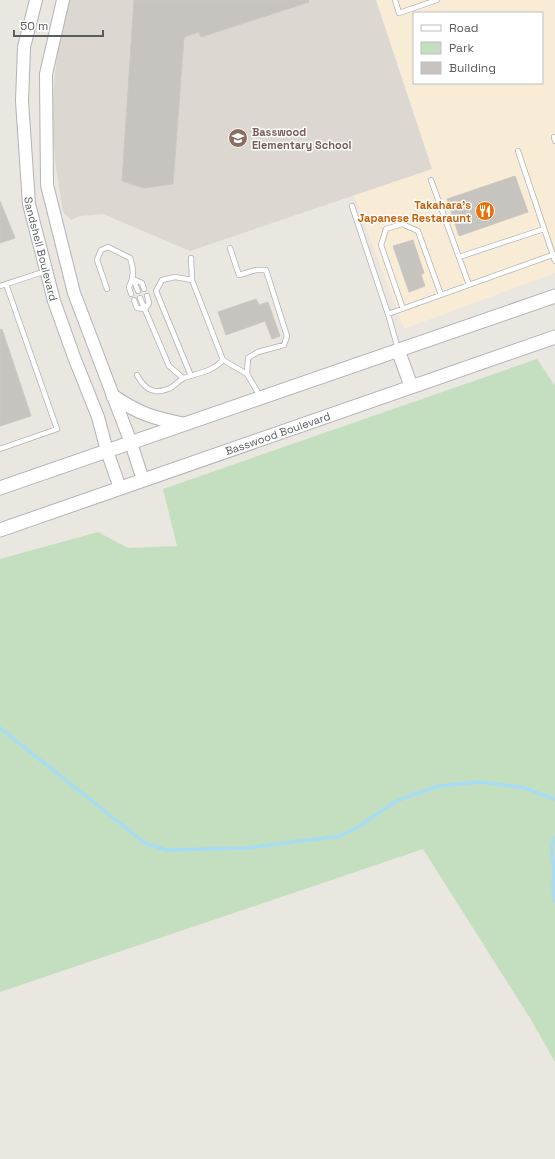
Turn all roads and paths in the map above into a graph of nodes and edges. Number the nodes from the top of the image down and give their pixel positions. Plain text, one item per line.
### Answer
1 (36, 0) edge
2 (63, 0) edge
3 (395, 0) edge
4 (437, 0) edge
5 (518, 151) dead end
6 (431, 180) dead end
7 (352, 206) dead end
8 (544, 228) junction
9 (230, 248) dead end
10 (554, 254) edge
11 (459, 257) junction
12 (191, 258) dead end
13 (555, 261) edge
14 (46, 271) junction
15 (133, 280) junction
16 (192, 280) junction
17 (6, 284) junction
18 (469, 285) junction
19 (0, 286) edge
20 (106, 289) dead end
21 (144, 289) dead end
22 (138, 291) dead end
23 (131, 294) dead end
24 (441, 295) junction
25 (147, 296) dead end
26 (555, 296) edge
27 (140, 298) dead end
28 (134, 300) dead end
29 (403, 309) junction
30 (145, 310) junction
31 (388, 314) junction
32 (555, 337) edge
33 (398, 350) junction
34 (223, 360) junction
35 (247, 374) junction
36 (137, 375) dead end
37 (190, 376) junction
38 (183, 378) junction
39 (410, 386) junction
40 (113, 396) junction
41 (261, 398) junction
42 (185, 424) junction
43 (131, 443) junction
44 (0, 449) edge
45 (107, 451) junction
46 (143, 480) junction
47 (0, 488) edge
48 (120, 488) junction
49 (0, 530) edge

1 - 14 street, Sandshell Boulevard
2 - 40 street, Sandshell Boulevard
3 - 4 lane
5 - 8 lane
6 - 11 lane
7 - 31 lane
8 - 10 lane
8 - 11 lane
9 - 35 lane
10 - 13 lane
10 - 18 lane
11 - 18 lane
12 - 16 lane
14 - 17 lane
14 - 45 street, Sandshell Boulevard
15 - 20 lane
15 - 21 lane
15 - 22 lane
15 - 23 lane
16 - 34 lane
16 - 37 lane
17 - 19 lane
17 - 44 lane
18 - 24 lane
24 - 29 lane
24 - 29 lane
25 - 30 lane
26 - 33 main road
27 - 30 lane
28 - 30 lane
29 - 31 lane
30 - 38 lane
31 - 33 lane
32 - 39 main road, Basswood Boulevard
33 - 39 main road
33 - 41 main road
34 - 35 lane
34 - 37 lane
35 - 41 lane
36 - 38 lane
37 - 38 lane
39 - 46 main road, Basswood Boulevard
40 - 42 main road
40 - 43 street, Sandshell Boulevard
41 - 42 main road
42 - 43 main road
43 - 45 main road
43 - 46 street, Sandshell Boulevard
45 - 47 main road
45 - 48 street, Sandshell Boulevard
46 - 48 main road, Basswood Boulevard
48 - 49 main road, Basswood Boulevard

